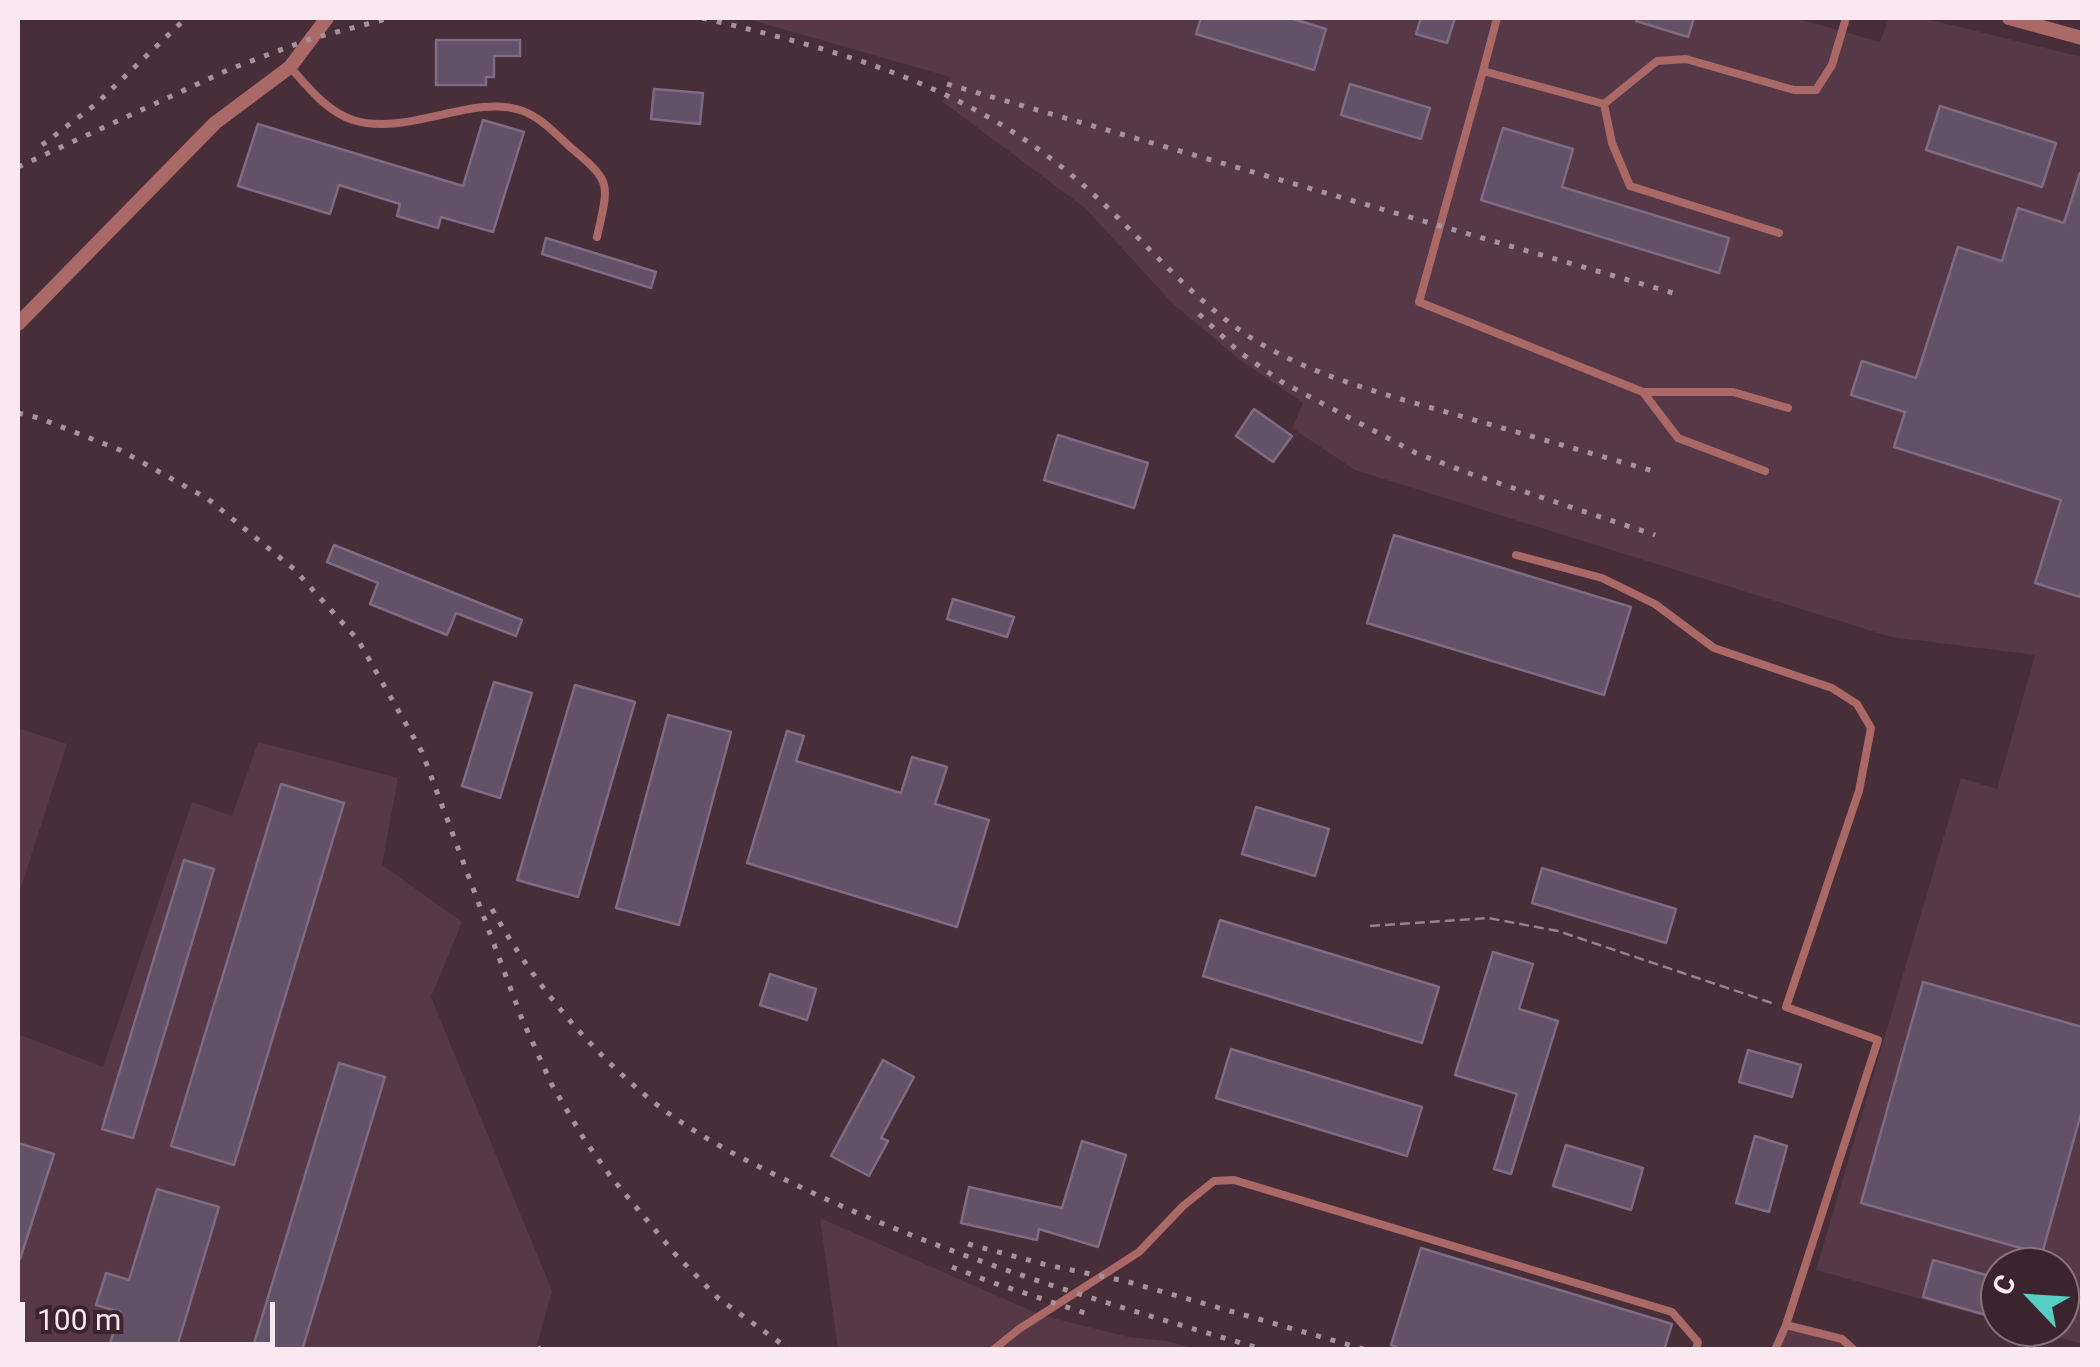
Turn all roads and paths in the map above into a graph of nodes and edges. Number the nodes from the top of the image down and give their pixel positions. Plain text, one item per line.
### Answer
1 (327, 18) edge
2 (1497, 18) edge
3 (1846, 18) edge
4 (2009, 18) edge
5 (2082, 38) edge
6 (290, 67) junction
7 (1483, 71) junction
8 (1604, 104) junction
9 (1779, 232) dead end
10 (597, 237) dead end
11 (18, 324) edge
12 (1643, 392) junction
13 (1788, 408) dead end
14 (1765, 471) dead end
15 (1516, 555) dead end
16 (1370, 926) dead end
17 (1786, 1007) junction
18 (1786, 1324) junction
19 (993, 1350) edge
20 (1696, 1350) edge
21 (1774, 1350) edge
22 (1854, 1350) edge

1 - 6 street
2 - 7 lane
3 - 8 lane
4 - 5 street
6 - 10 lane
6 - 11 street
7 - 8 lane
7 - 12 lane
8 - 9 lane
12 - 13 lane
12 - 14 lane
15 - 17 lane
16 - 17 path
17 - 18 lane
18 - 21 lane
18 - 22 lane
19 - 20 lane

